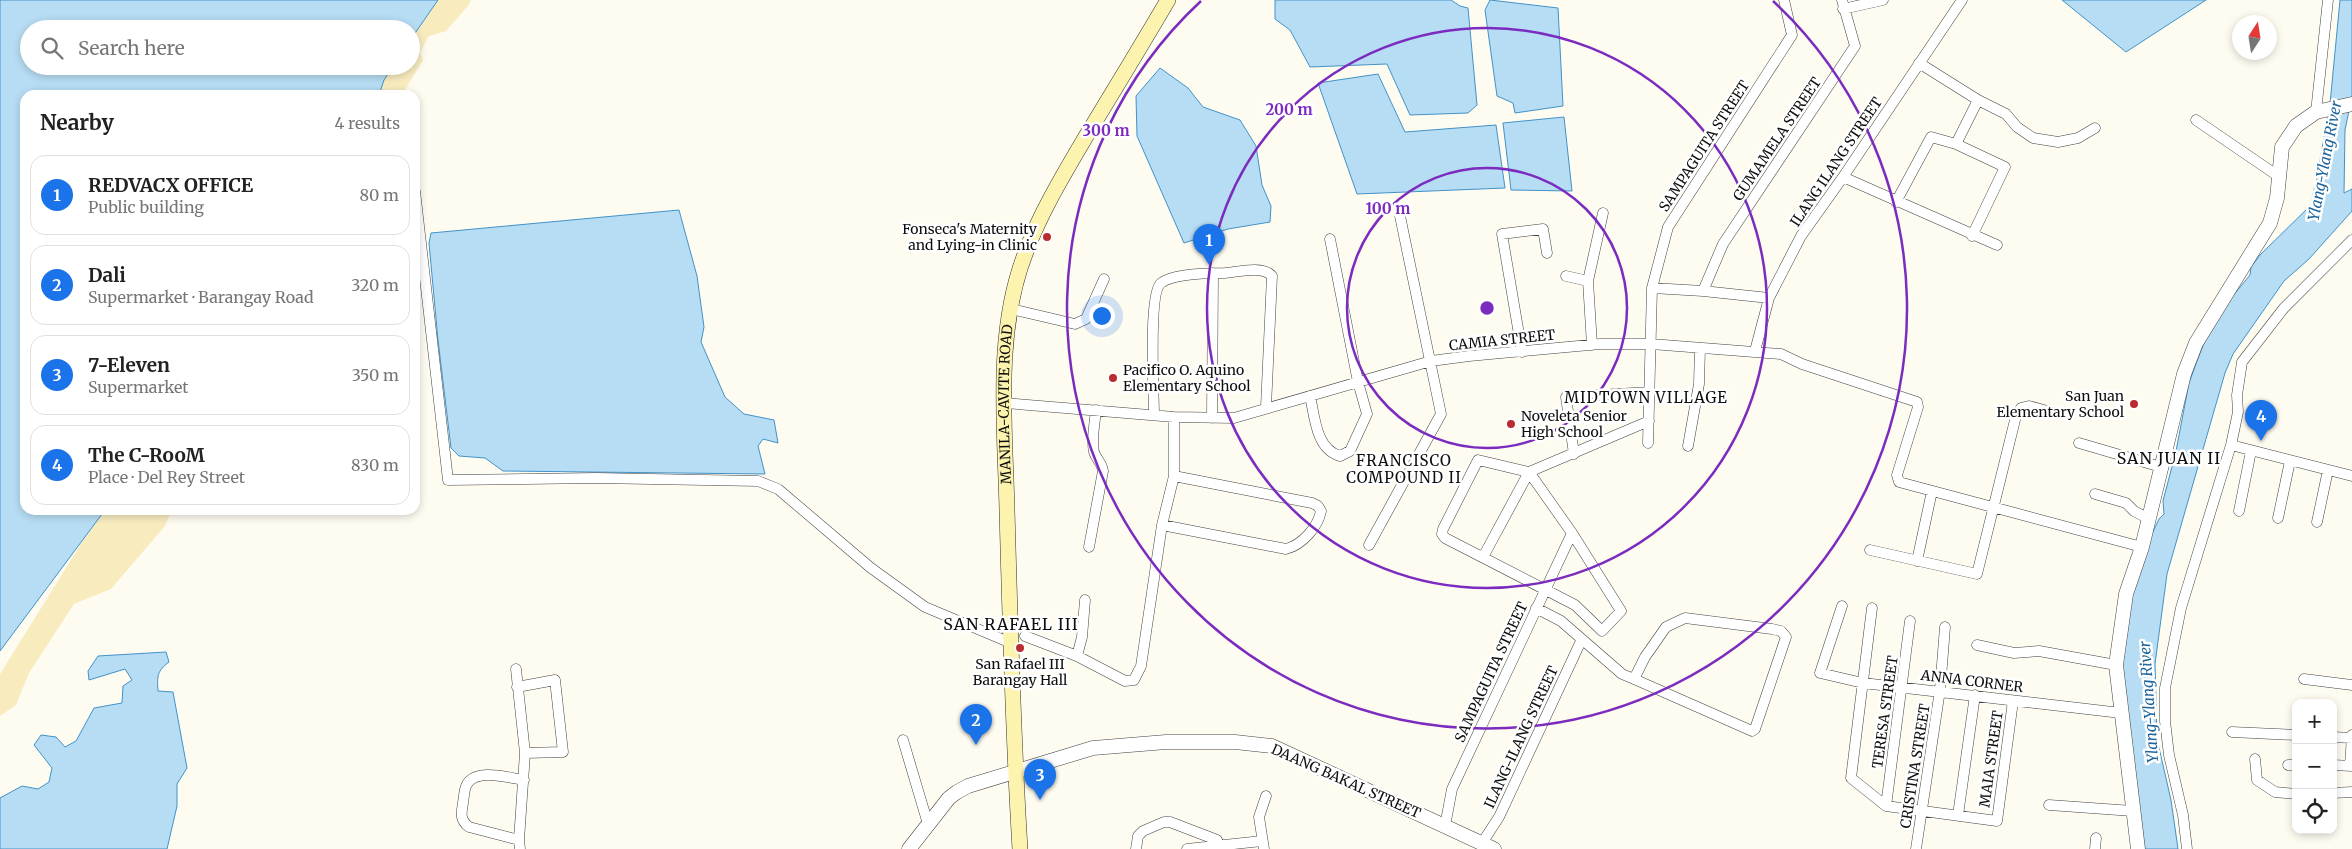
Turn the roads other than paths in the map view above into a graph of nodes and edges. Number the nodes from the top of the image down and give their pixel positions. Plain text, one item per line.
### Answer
1 (1168, 0) edge
2 (1784, 0) edge
3 (1883, 0) edge
4 (1962, 0) edge
5 (2328, 0) edge
6 (1843, 4) edge
7 (1919, 63) junction
8 (1978, 100) junction
9 (2352, 104) edge
10 (2320, 111) junction
11 (2196, 120) dead end
12 (2095, 128) dead end
13 (1956, 144) junction
14 (2278, 176) junction
15 (1844, 178) junction
16 (1896, 202) junction
17 (1603, 213) dead end
18 (1400, 216) dead end
19 (420, 235) edge
20 (1972, 236) junction
21 (1330, 239) dead end
22 (2350, 245) edge
23 (1997, 246) dead end
24 (1547, 253) dead end
25 (1213, 273) junction
26 (1566, 276) dead end
27 (1104, 279) dead end
28 (1588, 281) junction
29 (1652, 288) junction
30 (1702, 291) junction
31 (1769, 298) junction
32 (1010, 309) junction
33 (1651, 344) junction
34 (1592, 345) junction
35 (1700, 348) junction
36 (1755, 351) junction
37 (1522, 352) junction
38 (1431, 361) junction
39 (1358, 382) junction
40 (1650, 392) junction
41 (1310, 396) junction
42 (1005, 403) junction
43 (1266, 407) junction
44 (1096, 410) junction
45 (2044, 410) dead end
46 (1154, 415) junction
47 (1174, 417) junction
48 (1212, 418) junction
49 (1649, 421) junction
50 (1648, 442) dead end
51 (2079, 442) dead end
52 (2231, 445) junction
53 (1688, 446) dead end
54 (2251, 451) junction
55 (1574, 454) junction
56 (2290, 461) junction
57 (2161, 467) junction
58 (2328, 470) junction
59 (1529, 472) junction
60 (1174, 476) junction
61 (2352, 476) edge
62 (1932, 491) junction
63 (2095, 494) dead end
64 (1994, 507) junction
65 (2239, 511) dead end
66 (2278, 518) dead end
67 (2149, 519) junction
68 (2317, 522) dead end
69 (1162, 525) junction
70 (1572, 533) junction
71 (1370, 546) dead end
72 (1089, 547) dead end
73 (2142, 547) junction
74 (1870, 550) dead end
75 (1483, 557) junction
76 (1917, 560) junction
77 (1546, 589) junction
78 (1085, 600) dead end
79 (1842, 606) dead end
80 (1536, 608) junction
81 (1872, 608) dead end
82 (1910, 621) dead end
83 (1945, 627) dead end
84 (1012, 635) junction
85 (1025, 636) dead end
86 (1582, 641) junction
87 (1977, 645) dead end
88 (1077, 656) junction
89 (2116, 666) junction
90 (516, 669) dead end
91 (1634, 679) junction
92 (2304, 679) dead end
93 (1863, 683) junction
94 (2352, 684) edge
95 (1903, 686) junction
96 (517, 687) junction
97 (1940, 690) junction
98 (1975, 695) junction
99 (2013, 701) junction
100 (2121, 713) junction
101 (2232, 732) dead end
102 (2292, 735) edge
103 (2337, 737) edge
104 (2352, 737) edge
105 (903, 740) dead end
106 (525, 753) junction
107 (2255, 759) dead end
108 (2337, 765) edge
109 (2351, 766) edge
110 (1015, 772) junction
111 (524, 780) junction
112 (2352, 792) edge
113 (2337, 793) edge
114 (2292, 794) edge
115 (1266, 796) dead end
116 (2049, 805) dead end
117 (1886, 806) junction
118 (1923, 810) junction
119 (2133, 811) junction
120 (1958, 815) junction
121 (928, 824) junction
122 (1445, 826) junction
123 (2096, 838) dead end
124 (519, 845) edge
125 (1263, 845) edge
126 (1219, 846) junction
127 (1488, 846) edge
128 (909, 849) edge
129 (1020, 849) edge
130 (1136, 849) edge
131 (1187, 849) edge
132 (1916, 849) edge
133 (2095, 849) edge
134 (2138, 849) edge
135 (2187, 849) edge

1 - 32 main road, MANILA-CAVITE ROAD
2 - 29 street, SAMPAGUITA STREET
3 - 6 street
4 - 7 street, ILANG ILANG STREET
5 - 10 street
6 - 30 street, GUMAMELA STREET
7 - 8 street
7 - 15 street, ILANG ILANG STREET
8 - 12 street
8 - 13 street
9 - 10 street
10 - 14 street
11 - 14 street
13 - 16 street
13 - 20 street
14 - 57 street
15 - 16 street
15 - 31 street, ILANG ILANG STREET
16 - 20 street
17 - 28 street
18 - 38 street
19 - 84 street
20 - 23 street
21 - 39 street
22 - 52 street
24 - 37 street
25 - 43 street
25 - 46 street
25 - 48 street
26 - 28 street
27 - 32 street
28 - 34 street
29 - 30 street
29 - 33 street, SAMPAGUITA STREET
30 - 31 street
31 - 36 street, ILANG ILANG STREET
32 - 42 main road, MANILA-CAVITE ROAD
33 - 34 street, CAMIA STREET
33 - 35 street, CAMIA STREET
33 - 40 street, SAMPAGUITA STREET
34 - 37 street, CAMIA STREET
35 - 36 street, CAMIA STREET
35 - 53 street
36 - 62 street, CAMIA STREET
37 - 38 street, CAMIA STREET
38 - 39 street, CAMIA STREET
38 - 71 street
39 - 41 street, CAMIA STREET
39 - 41 street
40 - 49 street, SAMPAGUITA STREET
40 - 55 street
41 - 43 street, CAMIA STREET
42 - 44 street, CAMIA STREET
42 - 84 main road, MANILA-CAVITE ROAD
43 - 48 street, CAMIA STREET
44 - 46 street, CAMIA STREET
44 - 72 street
45 - 64 street
46 - 47 street, CAMIA STREET
47 - 48 street, CAMIA STREET
47 - 60 street
49 - 50 street, SAMPAGUITA STREET
49 - 55 street
51 - 57 street
52 - 54 street
52 - 135 street
54 - 56 street
54 - 65 street
55 - 59 street
56 - 58 street
56 - 66 street
57 - 67 street
58 - 61 street
58 - 68 street
59 - 70 street
59 - 75 street
59 - 75 street
60 - 69 street
60 - 69 street
62 - 64 street
62 - 76 street
63 - 67 street
64 - 73 street
64 - 76 street
67 - 73 street
69 - 88 street
70 - 77 street, SAMPAGUITA STREET
70 - 77 street
73 - 89 street
74 - 76 street
75 - 77 street
77 - 80 street, SAMPAGUITA STREET
78 - 88 street
79 - 93 street, ANNA CORNER
80 - 86 street
80 - 122 street, SAMPAGUITA STREET
81 - 93 street
82 - 95 street, TERESA STREET
83 - 97 street, CRISTINA STREET
84 - 110 main road, MANILA-CAVITE ROAD
85 - 88 street
86 - 91 street
86 - 127 street, ILANG-ILANG STREET
87 - 89 street
89 - 100 street
90 - 96 street
91 - 91 street
92 - 94 street
93 - 95 street, ANNA CORNER
93 - 117 street
95 - 97 street, ANNA CORNER
95 - 117 street, TERESA STREET
96 - 106 street
96 - 106 street
97 - 98 street, ANNA CORNER
97 - 118 street, CRISTINA STREET
98 - 99 street, ANNA CORNER
98 - 120 street
99 - 100 street, ANNA CORNER
99 - 120 street, MAIA STREET
100 - 119 street
101 - 102 street
103 - 104 street
104 - 109 street
105 - 121 street
106 - 111 street
107 - 114 street
108 - 109 street
110 - 121 street, DAANG BAKAL STREET
110 - 122 street, DAANG BAKAL STREET
110 - 129 main road, MANILA-CAVITE ROAD
111 - 124 street
111 - 124 street
112 - 113 street
115 - 125 street
116 - 119 street
117 - 118 street
118 - 120 street
118 - 132 street, CRISTINA STREET
119 - 134 street
121 - 128 street, DAANG BAKAL STREET
122 - 127 street, DAANG BAKAL STREET
123 - 133 street
125 - 126 street
126 - 130 street
126 - 131 street

